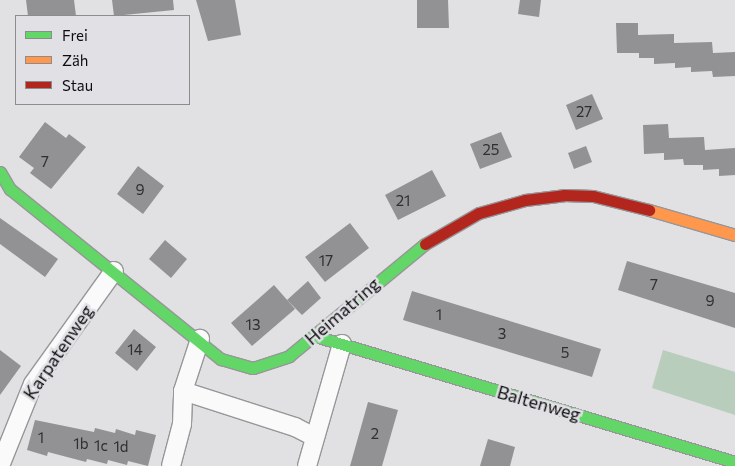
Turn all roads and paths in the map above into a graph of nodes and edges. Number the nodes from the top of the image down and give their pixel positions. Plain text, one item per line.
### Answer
1 (0, 172) edge
2 (735, 234) edge
3 (114, 271) junction
4 (315, 336) junction
5 (200, 339) junction
6 (342, 344) junction
7 (183, 391) junction
8 (315, 437) junction
9 (735, 462) edge
10 (0, 466) edge
11 (171, 466) edge
12 (307, 466) edge

1 - 3 street, Heimatring
2 - 4 street, Heimatring
3 - 5 street, Heimatring
3 - 10 street, Karpatenweg
4 - 5 street, Heimatring
4 - 6 street, Baltenweg
5 - 7 street
6 - 8 street
6 - 9 street, Baltenweg
7 - 8 street
7 - 11 street
8 - 12 street

